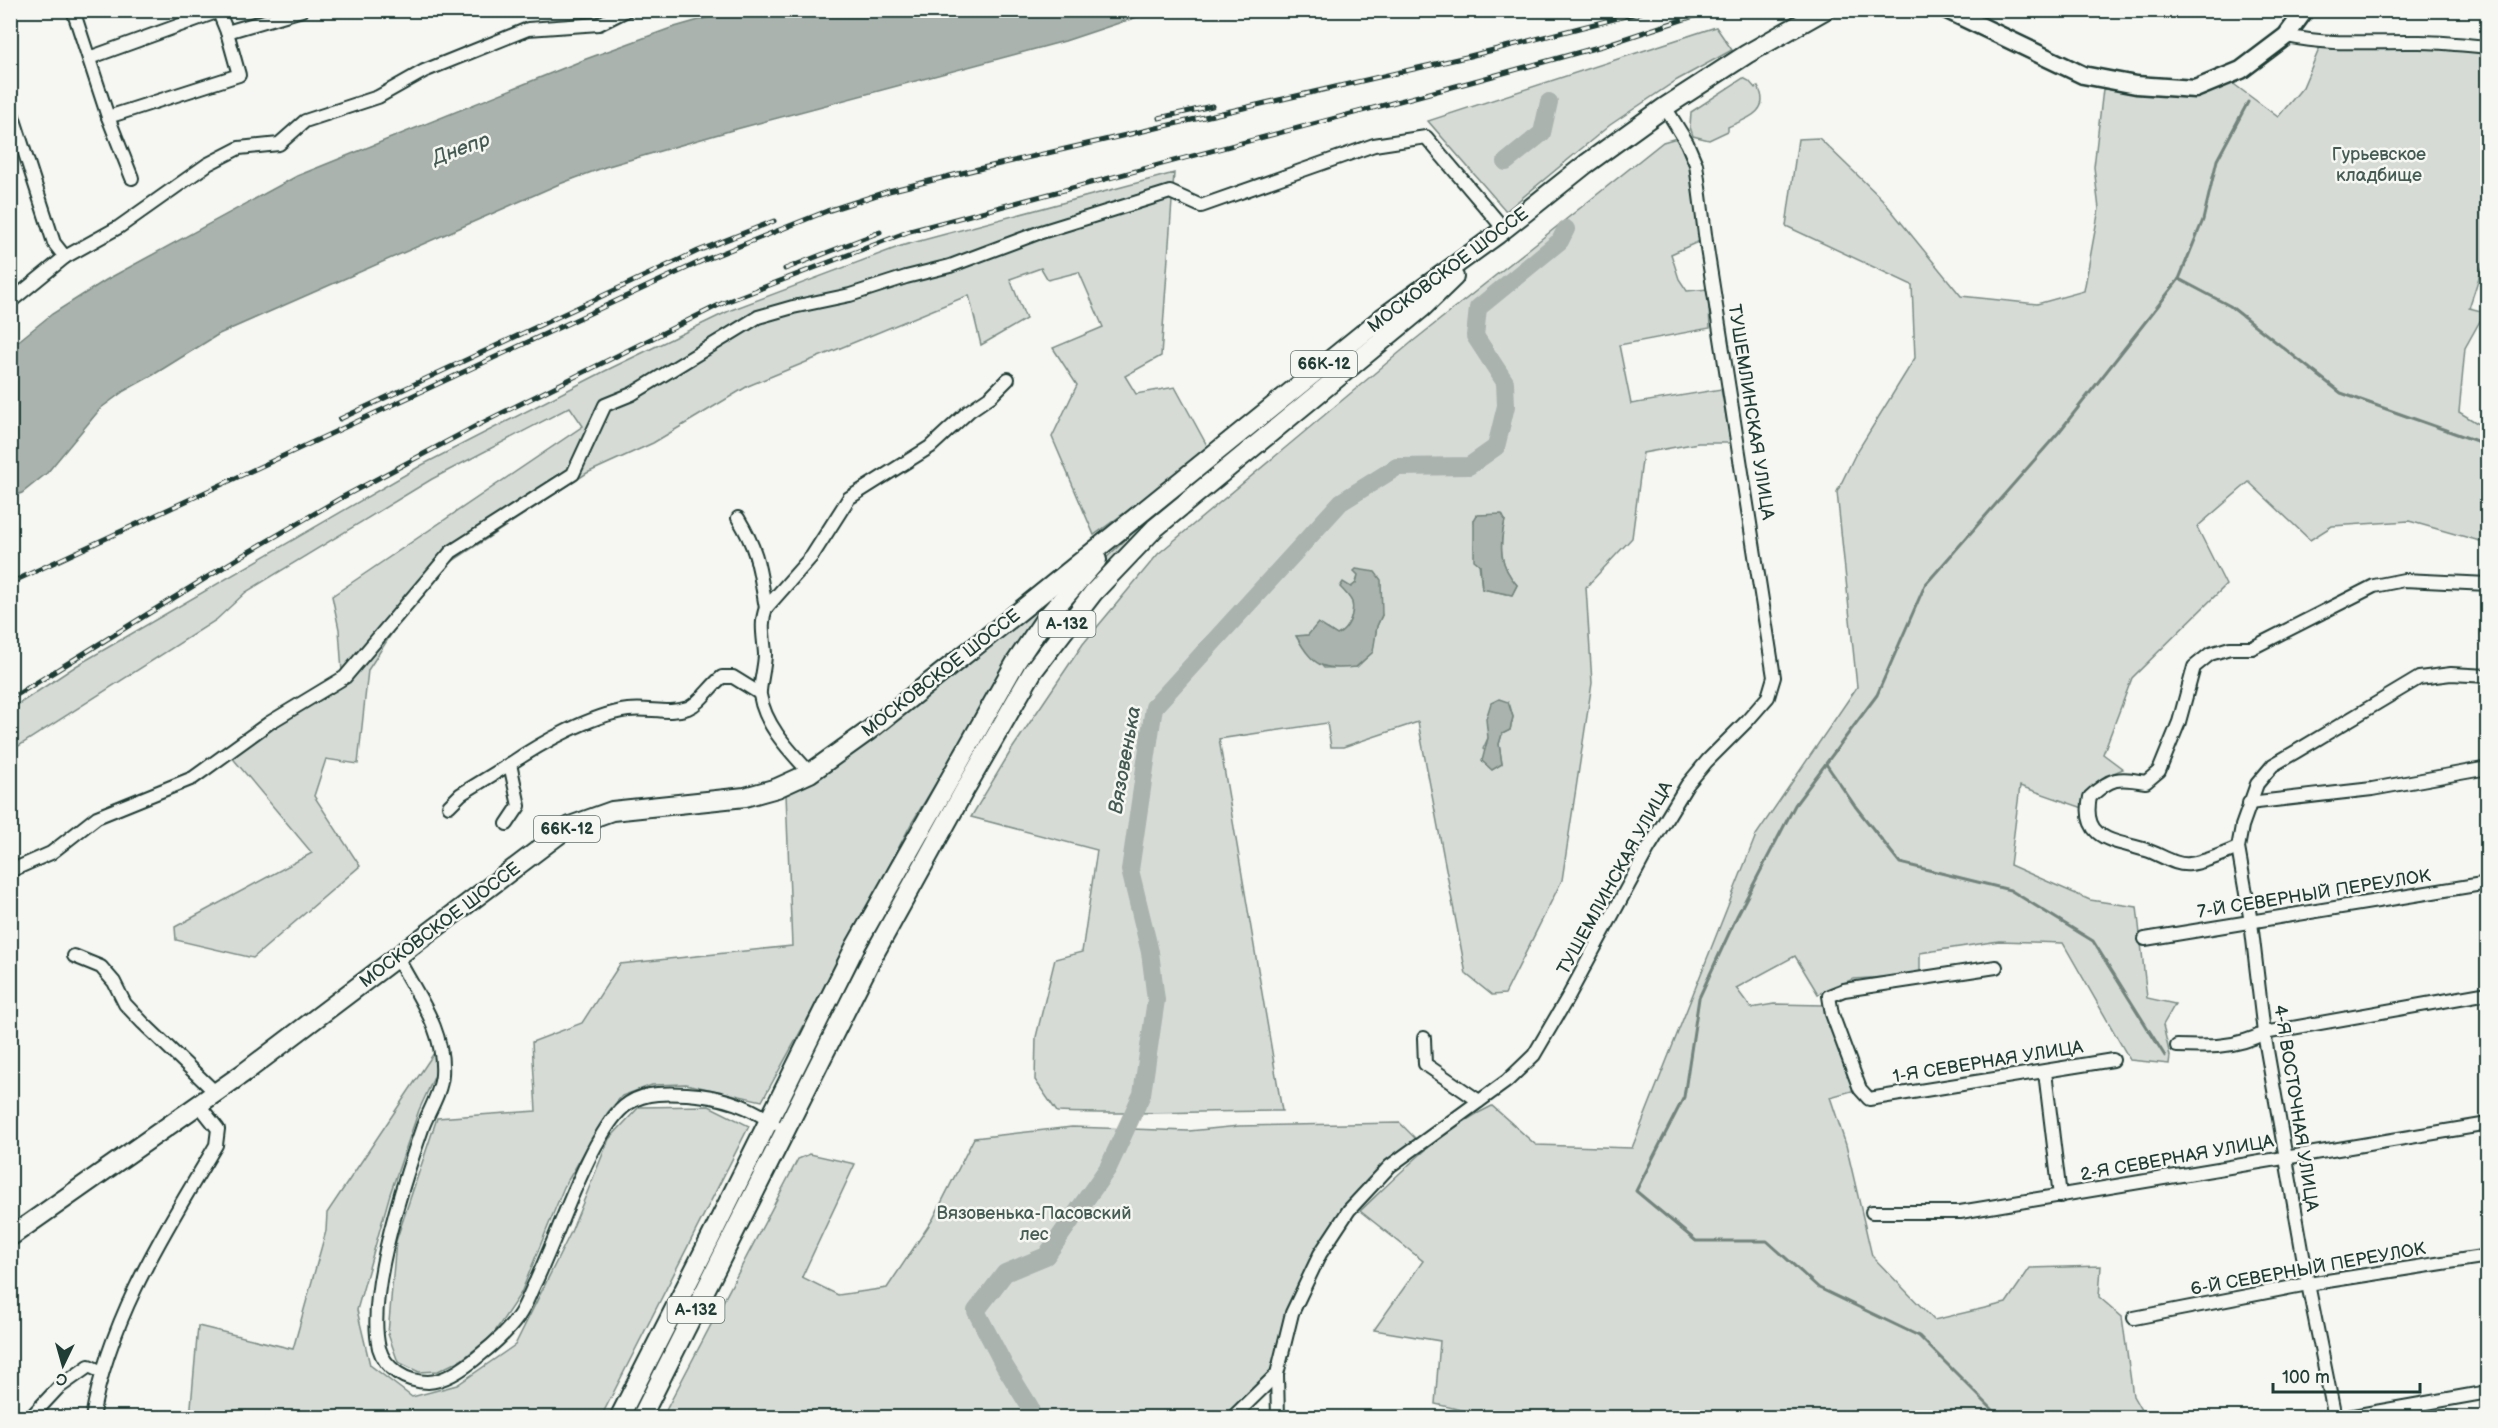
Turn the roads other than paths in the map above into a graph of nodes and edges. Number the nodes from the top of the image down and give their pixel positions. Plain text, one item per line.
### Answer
1 (72, 10) edge
2 (302, 10) edge
3 (627, 10) edge
4 (1825, 10) edge
5 (1947, 10) edge
6 (2305, 10) edge
7 (218, 11) edge
8 (227, 32) junction
9 (2286, 36) junction
10 (2487, 47) edge
11 (88, 58) junction
12 (10, 107) edge
13 (1665, 107) junction
14 (108, 117) junction
15 (132, 178) dead end
16 (1501, 231) junction
17 (65, 257) junction
18 (10, 302) edge
19 (1008, 379) dead end
20 (1154, 501) junction
21 (738, 518) dead end
22 (2487, 584) edge
23 (766, 608) junction
24 (2487, 676) edge
25 (759, 693) junction
26 (510, 764) junction
27 (2487, 768) edge
28 (810, 773) junction
29 (2249, 803) junction
30 (450, 806) dead end
31 (507, 824) dead end
32 (2238, 848) junction
33 (10, 870) edge
34 (2487, 883) edge
35 (2251, 922) junction
36 (2145, 939) dead end
37 (74, 956) dead end
38 (397, 957) junction
39 (1996, 967) dead end
40 (2487, 993) edge
41 (2264, 1034) junction
42 (1424, 1038) dead end
43 (2177, 1046) dead end
44 (2113, 1060) dead end
45 (2045, 1072) junction
46 (216, 1093) junction
47 (1479, 1101) junction
48 (199, 1105) junction
49 (769, 1120) junction
50 (2487, 1124) edge
51 (784, 1132) junction
52 (2286, 1158) junction
53 (2060, 1196) junction
54 (1872, 1212) dead end
55 (10, 1237) edge
56 (2487, 1256) edge
57 (2308, 1284) junction
58 (2134, 1318) dead end
59 (102, 1372) junction
60 (1277, 1374) junction
61 (2487, 1392) edge
62 (30, 1418) edge
63 (92, 1418) edge
64 (619, 1418) edge
65 (641, 1418) edge
66 (1232, 1418) edge
67 (1278, 1418) edge
68 (2335, 1418) edge
69 (2343, 1418) edge

1 - 11 street
2 - 8 street
3 - 17 street
4 - 13 main road, МОСКОВСКОЕ ШОССЕ
5 - 9 street
6 - 9 street
7 - 8 street
7 - 11 street
8 - 14 street
9 - 10 street
11 - 14 street
12 - 17 street
13 - 16 main road, МОСКОВСКОЕ ШОССЕ
13 - 47 street, ТУШЕМЛИНСКАЯ УЛИЦА
14 - 15 street
16 - 20 main road, МОСКОВСКОЕ ШОССЕ / 66К-12
16 - 33 street
16 - 51 main road, А-132
17 - 18 street
19 - 23 street
20 - 28 main road, МОСКОВСКОЕ ШОССЕ / 66К-12
20 - 49 main road, А-132
21 - 23 street
22 - 32 street
23 - 25 street
24 - 29 street, 4-Я ВОСТОЧНАЯ УЛИЦА
25 - 26 street
25 - 28 street
26 - 30 street
26 - 31 street
27 - 29 street
28 - 38 main road, МОСКОВСКОЕ ШОССЕ / 66К-12
29 - 32 street, 4-Я ВОСТОЧНАЯ УЛИЦА
32 - 35 street, 4-Я ВОСТОЧНАЯ УЛИЦА
34 - 35 street, 7-Й СЕВЕРНЫЙ ПЕРЕУЛОК
35 - 36 street, 7-Й СЕВЕРНЫЙ ПЕРЕУЛОК
35 - 41 street, 4-Я ВОСТОЧНАЯ УЛИЦА
37 - 46 street
38 - 46 main road, МОСКОВСКОЕ ШОССЕ / 66К-12
38 - 49 street
39 - 45 street, 1-Я СЕВЕРНАЯ УЛИЦА
40 - 41 street
41 - 43 street
41 - 52 street, 4-Я ВОСТОЧНАЯ УЛИЦА
42 - 47 street
44 - 45 street, 1-Я СЕВЕРНАЯ УЛИЦА
45 - 53 street
46 - 48 main road, МОСКОВСКОЕ ШОССЕ / 66К-12
47 - 60 street, ТУШЕМЛИНСКАЯ УЛИЦА
48 - 55 main road, МОСКОВСКОЕ ШОССЕ / 66К-12
48 - 59 street
49 - 51 street
49 - 64 main road, А-132
50 - 52 street, 2-Я СЕВЕРНАЯ УЛИЦА
51 - 65 main road, А-132
52 - 53 street, 2-Я СЕВЕРНАЯ УЛИЦА
52 - 57 street, 4-Я ВОСТОЧНАЯ УЛИЦА
53 - 54 street, 2-Я СЕВЕРНАЯ УЛИЦА
56 - 57 street, 6-Й СЕВЕРНЫЙ ПЕРЕУЛОК
57 - 58 street, 6-Й СЕВЕРНЫЙ ПЕРЕУЛОК
57 - 68 street, 4-Я ВОСТОЧНАЯ УЛИЦА
59 - 62 street
59 - 63 street
60 - 66 street
60 - 67 street, ТУШЕМЛИНСКАЯ УЛИЦА
61 - 69 street

